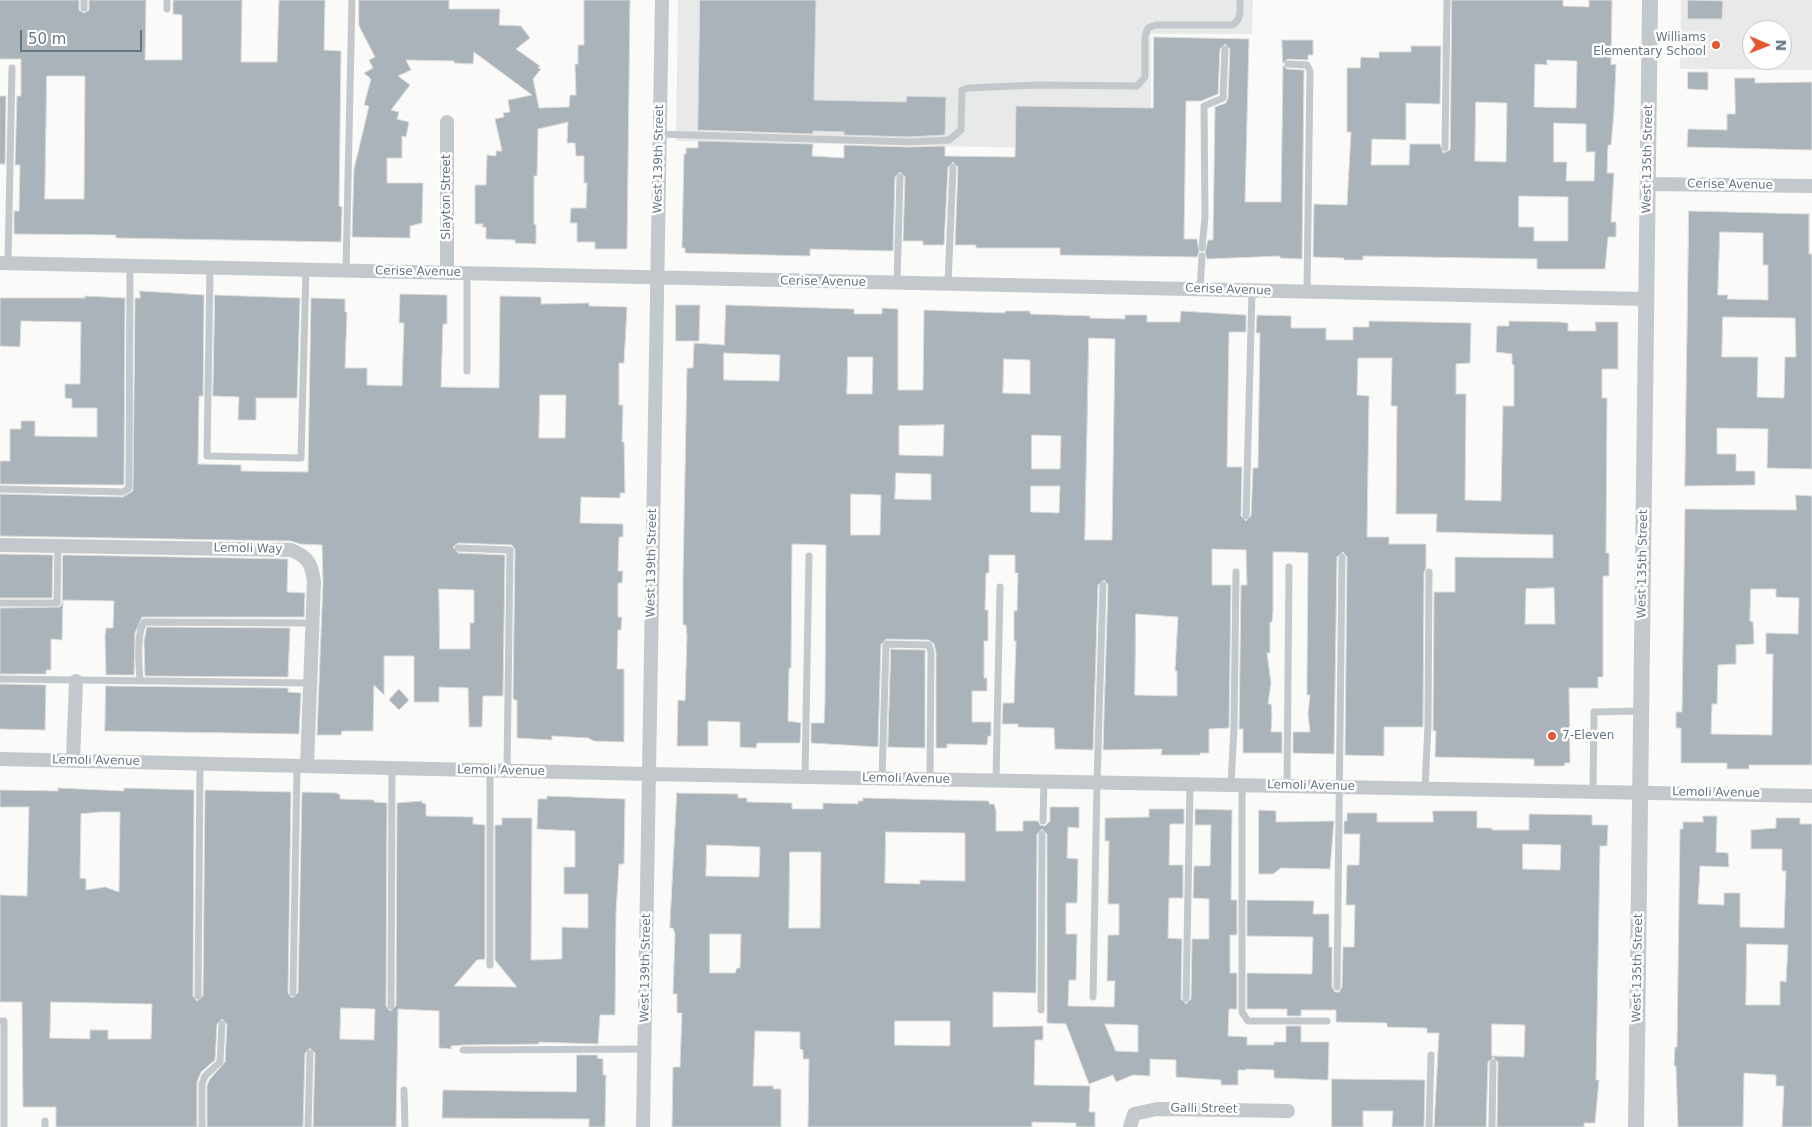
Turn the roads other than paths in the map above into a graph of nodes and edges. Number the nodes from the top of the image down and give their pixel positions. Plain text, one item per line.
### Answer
1 (84, 0) edge
2 (167, 0) edge
3 (352, 0) edge
4 (662, 0) edge
5 (1240, 0) edge
6 (1447, 0) edge
7 (1650, 0) edge
8 (84, 8) dead end
9 (167, 9) dead end
10 (1225, 49) dead end
11 (1288, 64) dead end
12 (12, 68) dead end
13 (448, 122) dead end
14 (659, 134) junction
15 (1445, 148) dead end
16 (953, 167) dead end
17 (900, 177) dead end
18 (1647, 184) junction
19 (1812, 186) edge
20 (4, 263) edge
21 (130, 266) junction
22 (210, 268) junction
23 (306, 270) junction
24 (346, 271) junction
25 (447, 273) junction
26 (467, 273) junction
27 (657, 278) junction
28 (897, 282) junction
29 (948, 283) junction
30 (1200, 289) junction
31 (1252, 290) junction
32 (1307, 292) junction
33 (1646, 298) junction
34 (467, 371) dead end
35 (0, 489) edge
36 (1246, 516) dead end
37 (0, 545) edge
38 (58, 546) junction
39 (458, 548) dead end
40 (809, 556) dead end
41 (1342, 557) dead end
42 (1289, 567) dead end
43 (1236, 572) dead end
44 (1429, 572) dead end
45 (1103, 585) dead end
46 (1000, 587) dead end
47 (0, 603) edge
48 (312, 623) junction
49 (0, 679) edge
50 (76, 681) junction
51 (140, 682) junction
52 (310, 683) junction
53 (1642, 711) junction
54 (0, 759) edge
55 (73, 760) junction
56 (200, 764) junction
57 (302, 766) junction
58 (392, 768) junction
59 (490, 770) junction
60 (506, 770) junction
61 (649, 774) junction
62 (805, 777) junction
63 (882, 778) junction
64 (930, 779) junction
65 (996, 780) junction
66 (1044, 781) junction
67 (1096, 782) junction
68 (1190, 784) junction
69 (1236, 784) junction
70 (1287, 785) junction
71 (1339, 786) junction
72 (1425, 788) junction
73 (1593, 790) junction
74 (1641, 791) junction
75 (1812, 796) edge
76 (1043, 821) dead end
77 (1042, 834) dead end
78 (490, 965) dead end
79 (1337, 987) dead end
80 (293, 993) dead end
81 (198, 996) dead end
82 (1093, 997) dead end
83 (1186, 999) dead end
84 (390, 1006) dead end
85 (1041, 1010) dead end
86 (0, 1020) edge
87 (1327, 1021) dead end
88 (222, 1024) dead end
89 (463, 1050) dead end
90 (644, 1050) junction
91 (310, 1053) dead end
92 (1431, 1056) dead end
93 (1493, 1062) dead end
94 (404, 1090) dead end
95 (1288, 1111) dead end
96 (4, 1127) edge
97 (202, 1127) edge
98 (308, 1127) edge
99 (404, 1127) edge
100 (643, 1127) edge
101 (1130, 1127) edge
102 (1429, 1127) edge
103 (1492, 1127) edge
104 (1636, 1127) edge

1 - 8 lane
2 - 9 lane
3 - 24 lane
4 - 14 street, West 139th Street
5 - 14 lane
6 - 15 lane
7 - 18 street, West 135th Street
10 - 30 lane
11 - 32 lane
12 - 20 lane
13 - 25 street, Slayton Street
14 - 27 street, West 139th Street
16 - 29 lane
17 - 28 lane
18 - 19 street, Cerise Avenue
18 - 33 street, West 135th Street
20 - 21 street, Cerise Avenue
21 - 22 street, Cerise Avenue
21 - 35 lane
22 - 23 street, Cerise Avenue
22 - 23 lane
23 - 24 street, Cerise Avenue
24 - 25 street, Cerise Avenue
25 - 26 street, Cerise Avenue
26 - 27 street, Cerise Avenue
26 - 34 lane
27 - 28 street, Cerise Avenue
27 - 61 street, West 139th Street
28 - 29 street, Cerise Avenue
29 - 30 street, Cerise Avenue
30 - 31 street, Cerise Avenue
31 - 32 street, Cerise Avenue
31 - 36 lane
32 - 33 street, Cerise Avenue
33 - 53 street, West 135th Street
37 - 38 street, Lemoli Way
38 - 47 lane
38 - 48 street, Lemoli Way
39 - 60 lane
40 - 62 lane
41 - 71 lane
42 - 70 lane
43 - 69 lane
44 - 72 lane
45 - 67 lane
46 - 65 lane
48 - 51 lane
48 - 52 street, Lemoli Way
49 - 50 lane
50 - 51 lane
50 - 55 street
51 - 52 lane
52 - 57 street, Lemoli Way
53 - 73 lane
53 - 74 street, West 135th Street
54 - 55 street, Lemoli Avenue
55 - 56 street, Lemoli Avenue
56 - 57 street, Lemoli Avenue
56 - 81 lane
57 - 58 street, Lemoli Avenue
57 - 80 lane
58 - 59 street, Lemoli Avenue
58 - 84 lane
59 - 60 street, Lemoli Avenue
59 - 78 lane
60 - 61 street, Lemoli Avenue
61 - 62 street, Lemoli Avenue
61 - 90 street, West 139th Street
62 - 63 street, Lemoli Avenue
63 - 64 street, Lemoli Avenue
63 - 64 lane
64 - 65 street, Lemoli Avenue
65 - 66 street, Lemoli Avenue
66 - 67 street, Lemoli Avenue
66 - 76 lane
67 - 68 street, Lemoli Avenue
67 - 82 lane
68 - 69 street, Lemoli Avenue
68 - 83 lane
69 - 70 street, Lemoli Avenue
69 - 87 lane
70 - 71 street, Lemoli Avenue
71 - 72 street, Lemoli Avenue
71 - 79 lane
72 - 73 street, Lemoli Avenue
73 - 74 street, Lemoli Avenue
74 - 75 street, Lemoli Avenue
74 - 104 street, West 135th Street
77 - 85 lane
86 - 96 lane
88 - 97 lane
89 - 90 lane
90 - 100 street, West 139th Street
91 - 98 lane
92 - 102 lane
93 - 103 lane
94 - 99 lane
95 - 101 street, Galli Street

